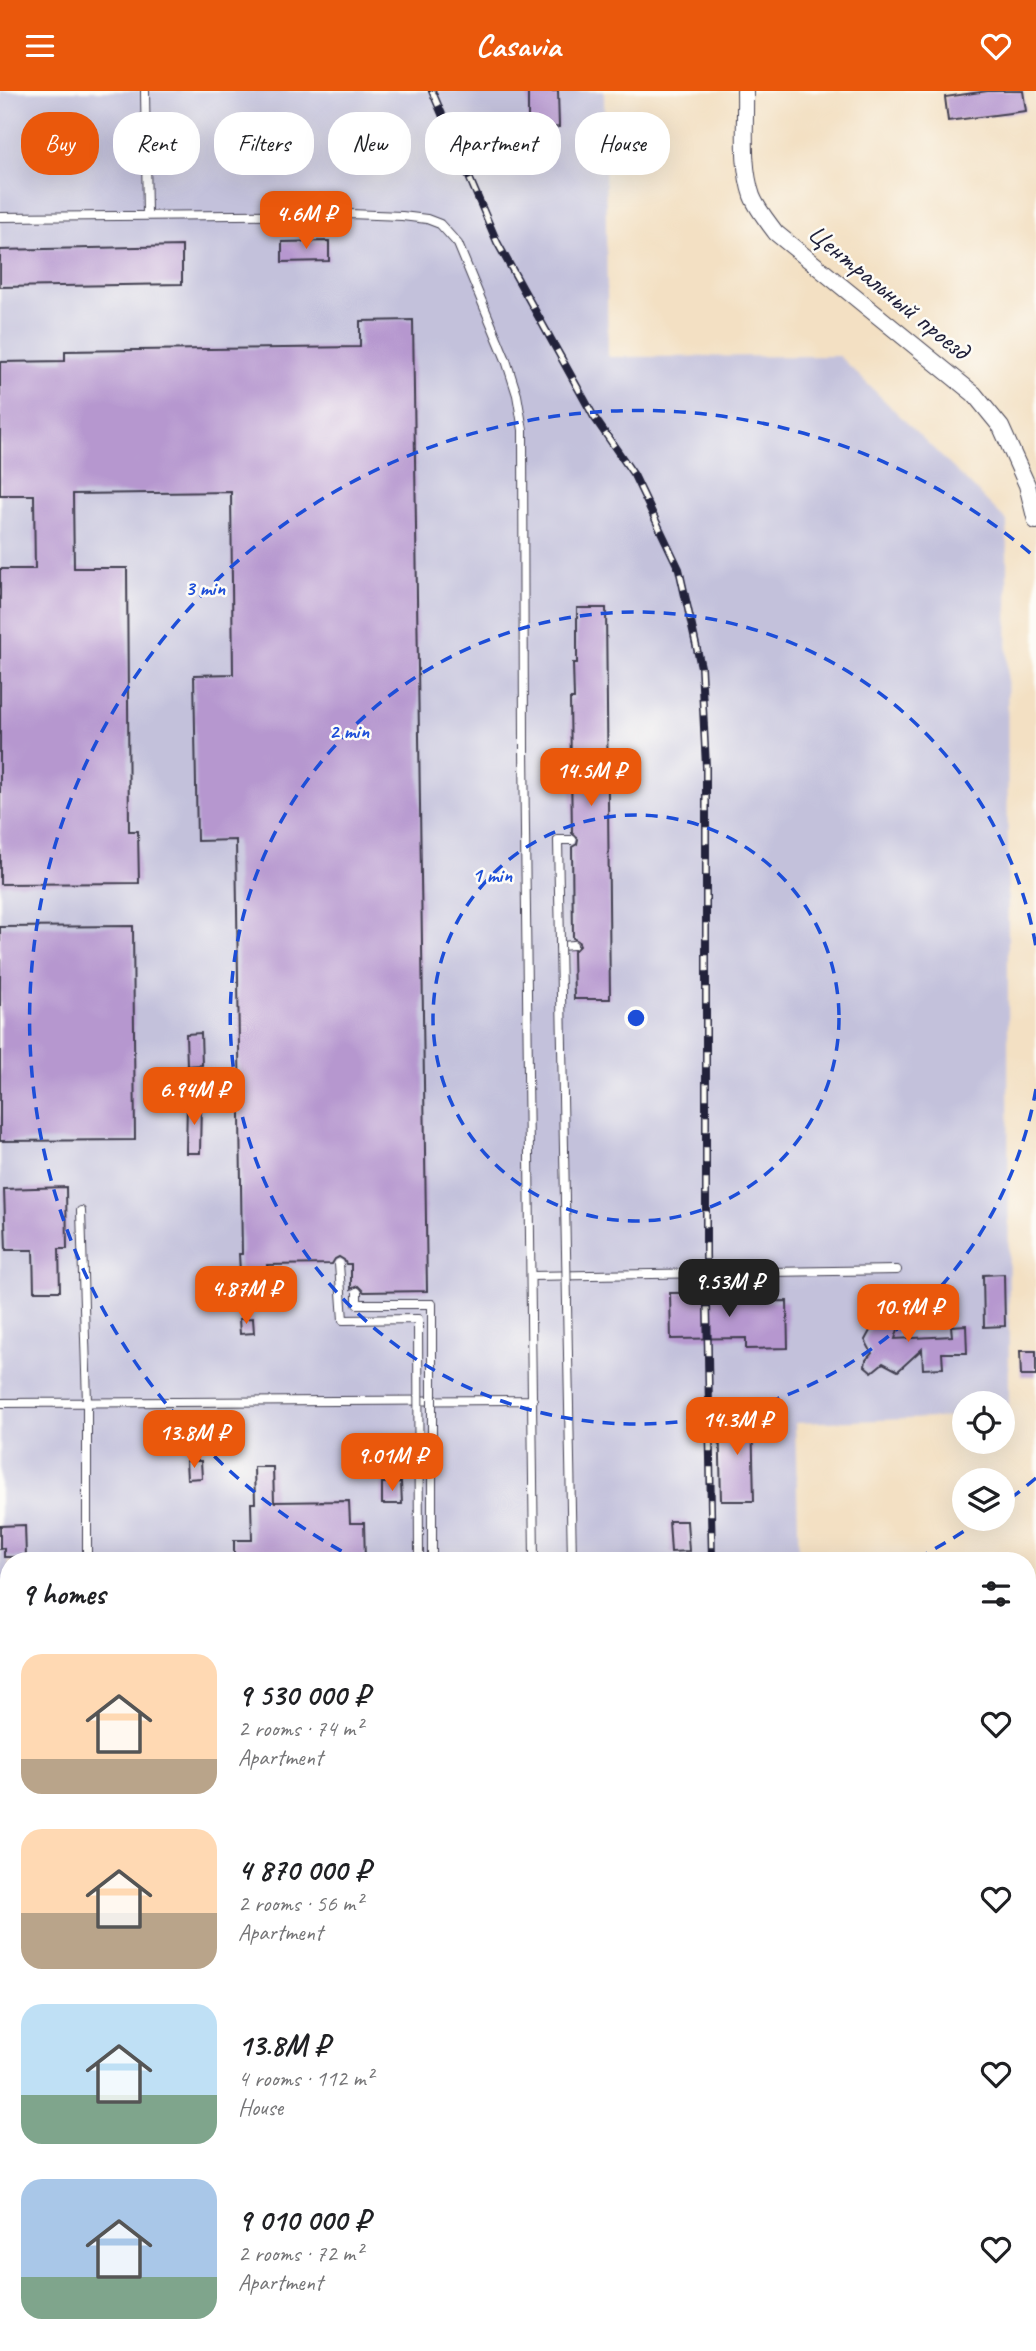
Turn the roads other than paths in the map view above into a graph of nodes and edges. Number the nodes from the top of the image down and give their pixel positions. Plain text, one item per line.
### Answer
1 (145, 91) edge
2 (745, 91) edge
3 (147, 215) junction
4 (0, 217) edge
5 (1036, 521) edge
6 (572, 840) dead end
7 (573, 945) dead end
8 (560, 946) junction
9 (81, 1211) dead end
10 (339, 1264) dead end
11 (897, 1271) dead end
12 (531, 1276) junction
13 (357, 1292) dead end
14 (533, 1400) junction
15 (87, 1402) junction
16 (0, 1403) edge
17 (87, 1552) edge
18 (419, 1552) edge
19 (432, 1552) edge
20 (534, 1552) edge
21 (572, 1552) edge

1 - 3 lane
2 - 5 street, Центральный проезд
3 - 4 lane
3 - 12 lane
6 - 8 lane, bridge
7 - 8 lane
8 - 21 lane, bridge
9 - 15 lane
10 - 18 lane, bridge
11 - 12 lane
12 - 14 lane
13 - 19 lane, bridge
14 - 15 lane
14 - 20 lane
15 - 16 lane
15 - 17 lane

